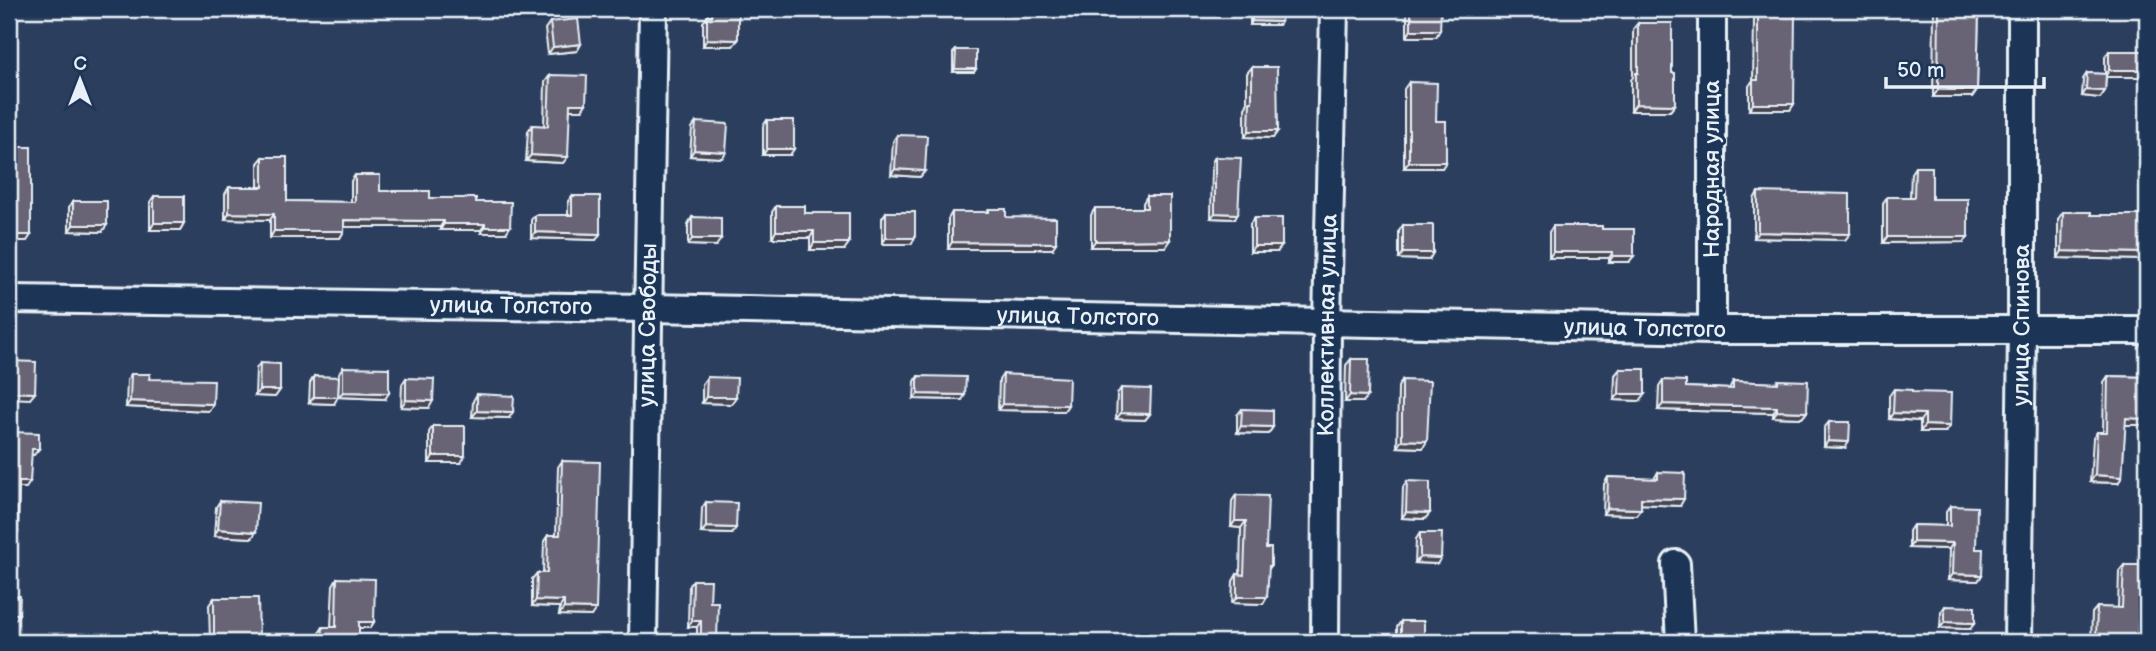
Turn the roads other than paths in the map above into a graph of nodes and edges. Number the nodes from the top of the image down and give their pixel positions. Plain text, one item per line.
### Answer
1 (653, 9) edge
2 (1334, 9) edge
3 (1712, 9) edge
4 (2022, 9) edge
5 (9, 299) edge
6 (649, 308) junction
7 (1327, 323) junction
8 (1712, 330) junction
9 (2022, 330) junction
10 (2147, 330) edge
11 (1676, 564) dead end
12 (643, 642) edge
13 (1325, 642) edge
14 (1680, 642) edge
15 (2018, 642) edge

1 - 6 street, улица Свободы
2 - 7 street, Коллективная улица
3 - 8 street, Народная улица
4 - 9 street, улица Спинова
5 - 6 street, улица Толстого
6 - 7 street, улица Толстого
6 - 12 street, улица Свободы
7 - 8 street, улица Толстого
7 - 13 street, Коллективная улица
8 - 9 street, улица Толстого
9 - 10 street, улица Толстого
9 - 15 street, улица Спинова
11 - 14 street

